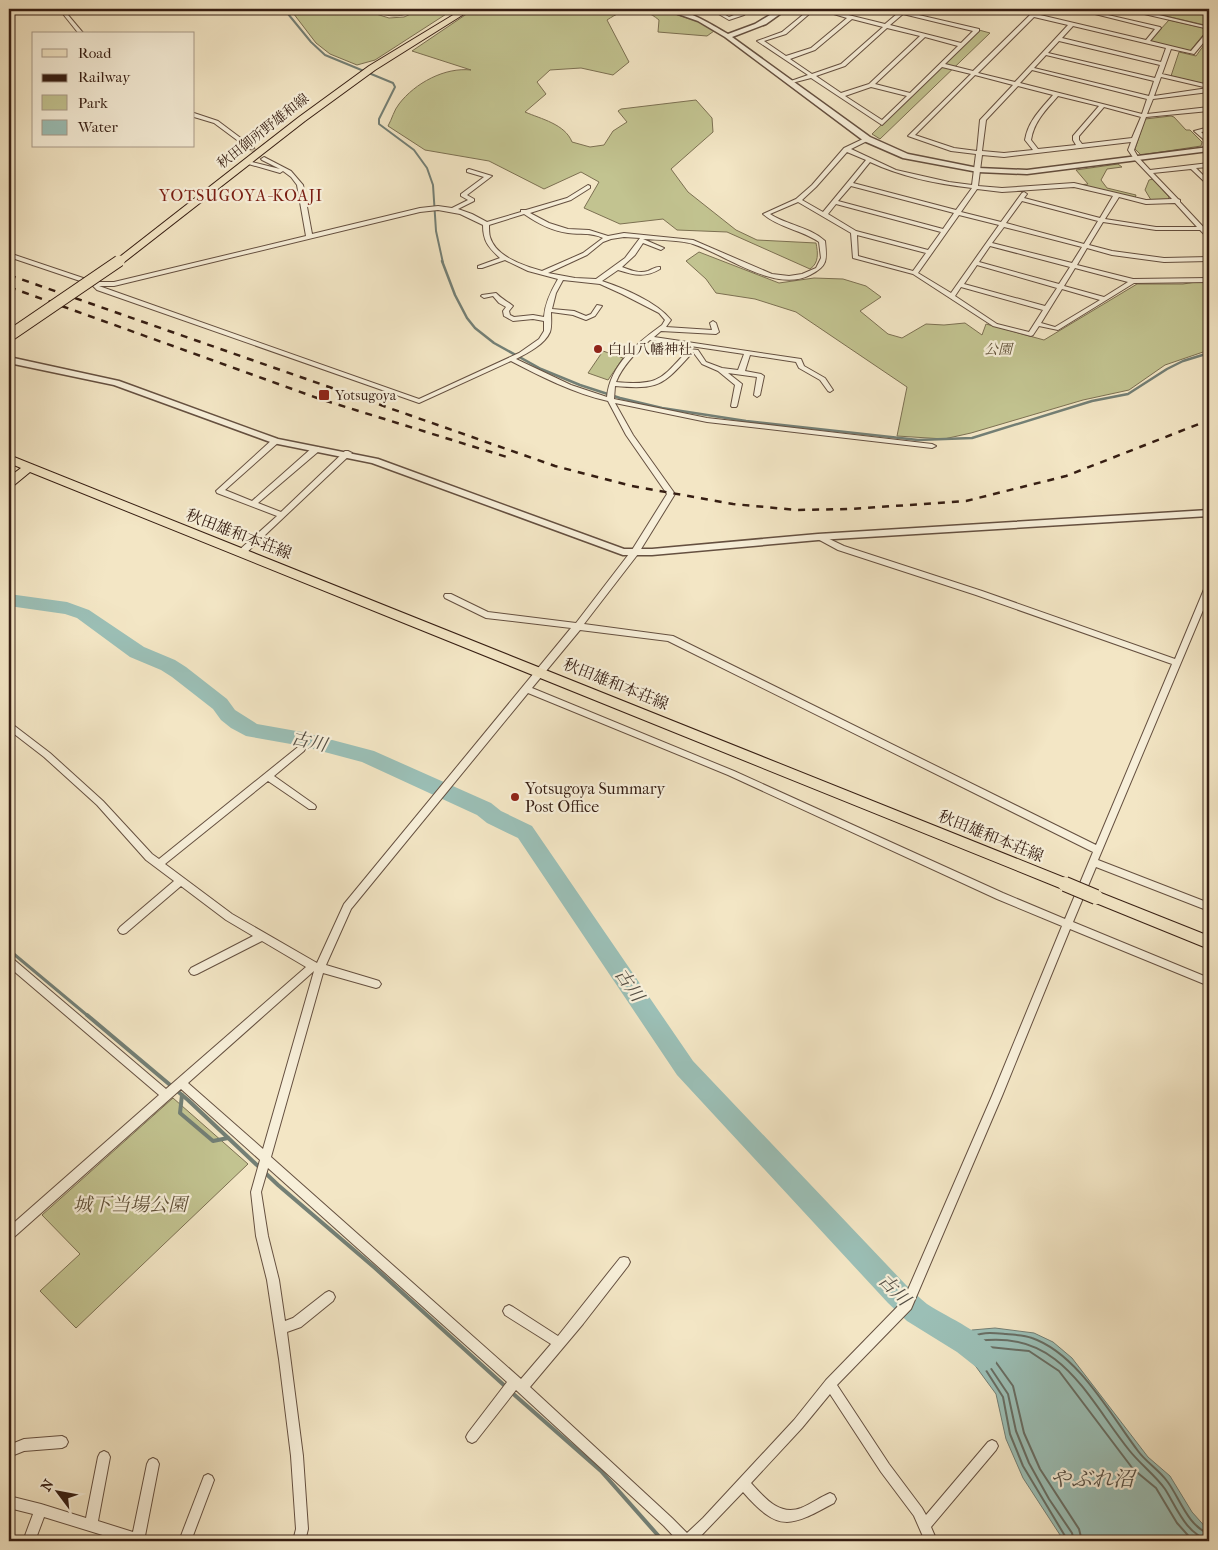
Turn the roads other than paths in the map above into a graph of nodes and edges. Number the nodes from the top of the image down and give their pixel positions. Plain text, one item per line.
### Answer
1 (61, 9) edge
2 (468, 9) edge
3 (667, 9) edge
4 (712, 9) edge
5 (749, 9) edge
6 (784, 9) edge
7 (813, 9) edge
8 (819, 9) edge
9 (888, 9) edge
10 (1039, 9) edge
11 (1077, 9) edge
12 (1129, 9) edge
13 (902, 12) junction
14 (1033, 15) junction
15 (851, 17) junction
16 (1072, 24) junction
17 (887, 26) junction
18 (1209, 28) edge
19 (80, 32) edge
20 (1209, 33) edge
21 (924, 35) junction
22 (727, 36) junction
23 (1058, 39) junction
24 (1147, 42) junction
25 (962, 45) junction
26 (1170, 48) junction
27 (1044, 53) junction
28 (787, 58) junction
29 (1163, 64) junction
30 (942, 65) junction
31 (1030, 68) junction
32 (974, 73) junction
33 (813, 76) junction
34 (1158, 78) junction
35 (790, 83) junction
36 (1016, 84) junction
37 (871, 85) junction
38 (1209, 89) edge
39 (1057, 94) junction
40 (840, 95) junction
41 (910, 95) junction
42 (1151, 98) junction
43 (1102, 106) junction
44 (1209, 109) edge
45 (195, 115) edge
46 (1144, 116) junction
47 (1209, 129) edge
48 (867, 139) junction
49 (1134, 140) junction
50 (1209, 142) edge
51 (1080, 146) junction
52 (250, 148) tunnel mouth
53 (846, 149) junction
54 (1209, 149) edge
55 (1037, 152) junction
56 (979, 153) junction
57 (1136, 158) junction
58 (264, 159) tunnel mouth
59 (869, 160) junction
60 (248, 163) junction
61 (1209, 165) edge
62 (1192, 167) junction
63 (978, 170) junction
64 (469, 171) dead end
65 (1149, 172) junction
66 (296, 178) junction
67 (849, 184) junction
68 (1209, 184) edge
69 (588, 187) dead end
70 (975, 188) junction
71 (1027, 190) junction
72 (1117, 195) junction
73 (1021, 199) junction
74 (798, 200) junction
75 (1178, 201) junction
76 (834, 202) junction
77 (454, 209) junction
78 (523, 212) junction
79 (958, 212) junction
80 (824, 215) junction
81 (1102, 219) junction
82 (486, 224) junction
83 (1003, 224) junction
84 (1202, 228) junction
85 (944, 231) junction
86 (854, 232) junction
87 (1209, 236) edge
88 (309, 237) junction
89 (608, 238) junction
90 (641, 239) junction
91 (989, 244) junction
92 (1086, 246) junction
93 (661, 248) dead end
94 (929, 252) junction
95 (9, 255) edge
96 (505, 258) junction
97 (1209, 259) edge
98 (975, 264) junction
99 (1073, 266) junction
100 (480, 267) dead end
101 (617, 268) junction
102 (658, 268) dead end
103 (543, 273) junction
104 (915, 273) junction
105 (561, 278) junction
106 (1209, 280) edge
107 (1133, 281) junction
108 (596, 282) junction
109 (94, 284) junction
110 (960, 285) junction
111 (1060, 287) junction
112 (484, 296) dead end
113 (952, 296) junction
114 (1105, 299) junction
115 (599, 306) dead end
116 (1046, 309) junction
117 (548, 310) junction
118 (548, 320) junction
119 (713, 323) dead end
120 (1037, 324) junction
121 (660, 329) junction
122 (9, 336) edge
123 (649, 338) junction
124 (691, 347) junction
125 (748, 352) junction
126 (515, 357) junction
127 (9, 360) edge
128 (720, 370) junction
129 (741, 374) junction
130 (830, 390) dead end
131 (611, 392) junction
132 (757, 395) dead end
133 (734, 406) dead end
134 (276, 441) junction
135 (932, 446) dead end
136 (316, 449) junction
137 (348, 452) junction
138 (9, 459) edge
139 (29, 467) junction
140 (9, 483) edge
141 (253, 504) junction
142 (282, 515) junction
143 (1208, 516) edge
144 (818, 537) junction
145 (635, 552) junction
146 (241, 553) junction
147 (1209, 586) edge
148 (448, 596) dead end
149 (578, 626) junction
150 (1178, 663) junction
151 (539, 672) junction
152 (526, 690) junction
153 (9, 726) edge
154 (301, 749) dead end
155 (268, 776) junction
156 (312, 806) dead end
157 (1098, 850) junction
158 (1093, 862) junction
159 (159, 864) junction
160 (181, 882) junction
161 (1209, 907) edge
162 (1067, 924) junction
163 (124, 930) dead end
164 (262, 936) junction
165 (1209, 943) edge
166 (9, 961) edge
167 (317, 966) junction
168 (194, 971) dead end
169 (1209, 982) edge
170 (376, 984) dead end
171 (173, 1088) junction
172 (264, 1166) junction
173 (9, 1234) edge
174 (624, 1262) dead end
175 (329, 1297) dead end
176 (508, 1311) dead end
177 (280, 1329) junction
178 (560, 1343) junction
179 (830, 1384) junction
180 (516, 1385) junction
181 (472, 1437) dead end
182 (62, 1442) dead end
183 (992, 1446) dead end
184 (9, 1451) edge
185 (104, 1457) dead end
186 (153, 1464) dead end
187 (208, 1480) dead end
188 (743, 1483) junction
189 (830, 1498) dead end
190 (9, 1502) edge
191 (40, 1510) junction
192 (90, 1526) junction
193 (924, 1526) junction
194 (140, 1540) edge
195 (29, 1541) edge
196 (185, 1541) edge
197 (299, 1541) edge
198 (686, 1541) edge
199 (932, 1541) edge

1 - 19 street
2 - 60 main road, 秋田御所野雄和線
3 - 22 street
4 - 5 street
6 - 22 street
7 - 28 street
8 - 15 street
9 - 13 street
10 - 14 street
11 - 24 street
12 - 18 street
13 - 17 street
13 - 25 street
14 - 16 street
14 - 32 street
15 - 17 street
15 - 28 street
16 - 23 street
16 - 24 street
17 - 21 street
17 - 33 street
20 - 26 street
21 - 25 street
21 - 37 street
22 - 35 street
23 - 27 street
23 - 29 street
24 - 26 street
25 - 30 street
26 - 29 street
27 - 31 street
27 - 34 street
28 - 33 street
29 - 34 street
30 - 32 street
30 - 41 street
31 - 36 street
31 - 42 street
32 - 36 street
32 - 56 street
33 - 35 street
33 - 40 street
34 - 38 street
34 - 42 street
35 - 48 street
36 - 39 street
36 - 56 street
37 - 40 street
37 - 41 street
38 - 42 street
39 - 43 street
39 - 55 street
40 - 41 street
42 - 46 street
43 - 46 street
43 - 51 street
44 - 46 street
45 - 52 street
46 - 49 street
47 - 50 street
48 - 53 street
48 - 63 street
49 - 51 street
49 - 57 street
51 - 55 street
53 - 59 street
53 - 74 street
54 - 57 street
55 - 56 street
56 - 63 street
57 - 63 street
57 - 65 street
58 - 66 street
59 - 67 street
59 - 70 street
60 - 66 street
60 - 122 main road, 秋田御所野雄和線, bridge
61 - 62 street
62 - 65 street
62 - 68 street
63 - 70 street
64 - 77 street
65 - 75 street
66 - 88 street
67 - 76 street
67 - 79 street
69 - 78 street
70 - 71 street
70 - 79 street
71 - 72 street
71 - 73 street
72 - 75 street
72 - 81 street
73 - 81 street
73 - 83 street
74 - 80 street
74 - 90 street
75 - 84 street
76 - 80 street
76 - 85 street
77 - 82 street
77 - 88 street
78 - 82 street
78 - 89 street
79 - 83 street
79 - 85 street
80 - 86 street
81 - 84 street
81 - 92 street
82 - 96 street
83 - 91 street
83 - 92 street
84 - 87 street
85 - 94 street
86 - 94 street
86 - 104 street
88 - 109 street
89 - 90 street
89 - 103 street
90 - 93 street
90 - 101 street
91 - 98 street
91 - 99 street
92 - 97 street
92 - 99 street
94 - 104 street
95 - 109 street
96 - 100 street
96 - 103 street
98 - 110 street
98 - 111 street
99 - 107 street
99 - 111 street
101 - 102 street
101 - 108 street
103 - 105 street
104 - 113 street
105 - 108 street
105 - 117 street
106 - 107 street
107 - 114 street
108 - 121 street
109 - 126 street
110 - 113 street
110 - 116 street
111 - 114 street
111 - 116 street
112 - 118 street
113 - 120 street
114 - 120 street
115 - 117 street
116 - 120 street
117 - 118 street
118 - 126 street
119 - 121 street
121 - 123 street
123 - 124 street
123 - 131 street
124 - 125 street
124 - 128 street
124 - 131 street
125 - 129 street
125 - 130 street
126 - 131 street
127 - 134 street
128 - 129 street
128 - 133 street
129 - 132 street
131 - 135 street
131 - 145 street
134 - 136 street
134 - 141 street
136 - 137 street
136 - 141 street
137 - 142 street
137 - 145 street
138 - 139 main road, 秋田雄和本荘線
139 - 140 main road
139 - 146 main road, 秋田雄和本荘線
141 - 142 street
142 - 146 street
143 - 144 street
144 - 145 street
144 - 150 street
145 - 149 street
146 - 151 main road, 秋田雄和本荘線
147 - 150 street
148 - 149 street
149 - 151 street
149 - 157 street
150 - 157 street
151 - 152 street
151 - 165 main road, 秋田雄和本荘線, bridge
152 - 162 street
152 - 167 street
153 - 159 street
154 - 155 street
155 - 156 street
155 - 159 street
157 - 158 street
158 - 161 street
158 - 162 street
159 - 160 street
160 - 163 street
160 - 164 street
162 - 169 street
162 - 179 street
164 - 167 street
164 - 168 street
166 - 171 street
167 - 170 street
167 - 171 street
167 - 172 street
171 - 172 street
171 - 173 street
172 - 177 street
172 - 180 street
174 - 178 street
175 - 177 street
176 - 178 street
177 - 197 street
178 - 180 street
179 - 188 street
179 - 193 street
180 - 181 street
180 - 198 street
182 - 184 street
183 - 193 street
185 - 192 street
186 - 194 street
187 - 196 street
188 - 189 street
188 - 198 street
190 - 191 street
191 - 192 street
191 - 195 street
192 - 194 street
193 - 199 street

